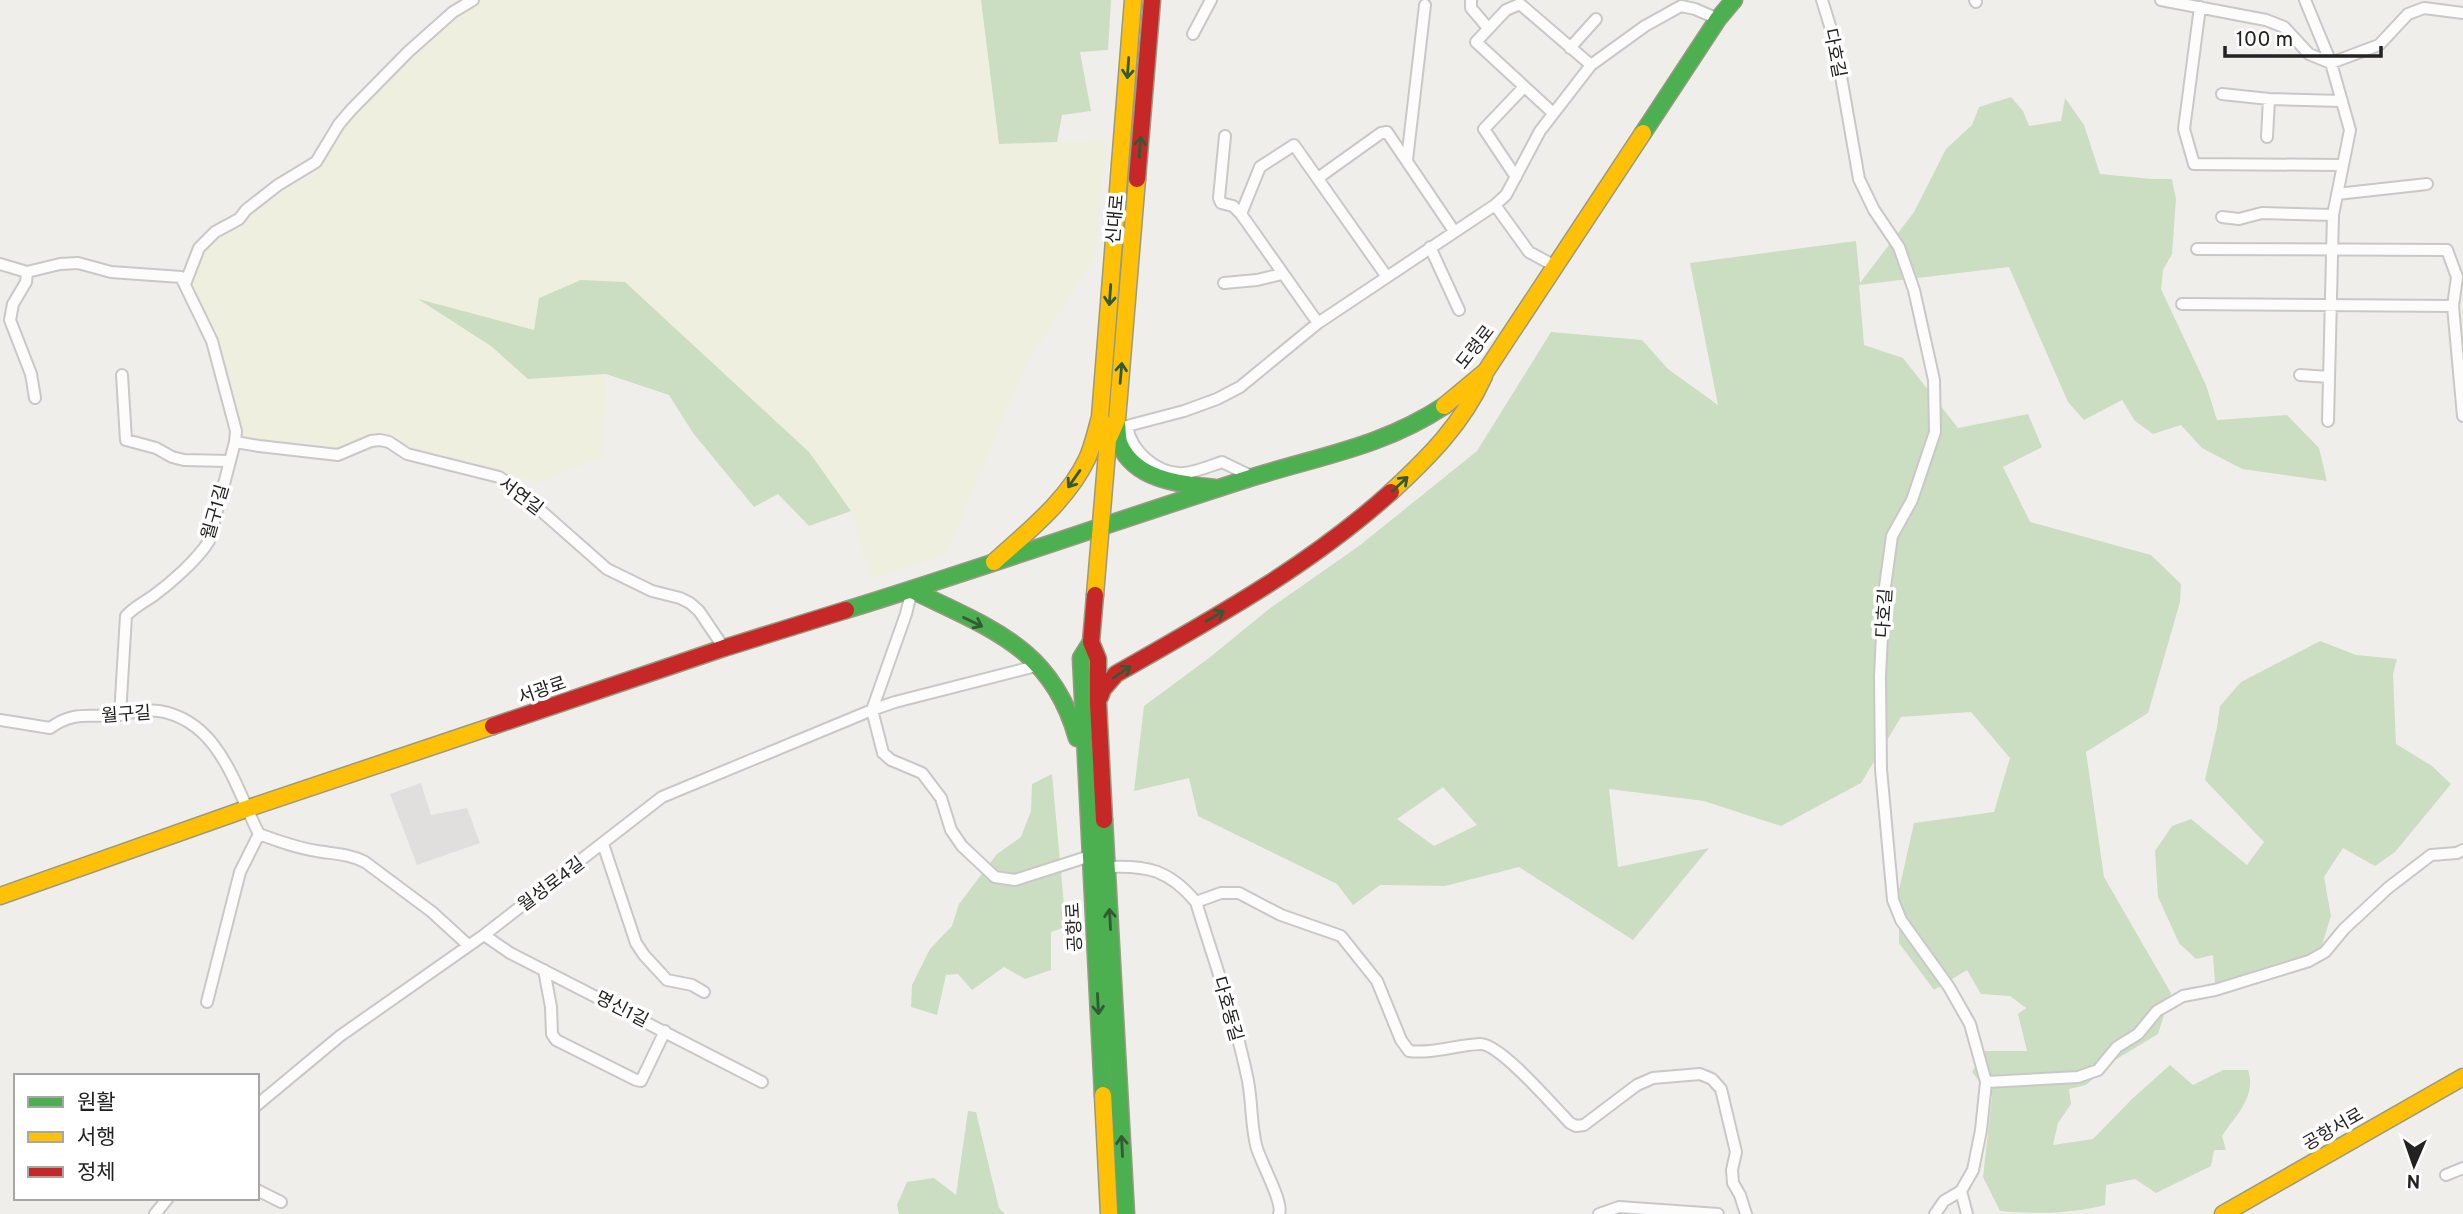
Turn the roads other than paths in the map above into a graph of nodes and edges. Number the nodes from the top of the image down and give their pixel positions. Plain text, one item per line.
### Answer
1 (473, 0) edge
2 (1133, 0) edge
3 (1152, 0) edge
4 (1211, 0) edge
5 (1471, 0) edge
6 (1734, 0) edge
7 (1822, 0) edge
8 (2161, 0) edge
9 (2305, 0) edge
10 (1425, 5) dead end
11 (2200, 7) junction
12 (2463, 13) edge
13 (1596, 19) dead end
14 (1718, 19) junction
15 (1488, 28) junction
16 (1193, 34) dead end
17 (1570, 48) junction
18 (2331, 63) junction
19 (1591, 65) junction
20 (1524, 87) junction
21 (2222, 94) dead end
22 (2269, 99) junction
23 (2342, 101) junction
24 (1553, 113) junction
25 (1225, 136) dead end
26 (2267, 137) dead end
27 (1407, 160) junction
28 (2343, 165) junction
29 (1516, 177) junction
30 (1318, 178) junction
31 (2427, 184) dead end
32 (2337, 194) junction
33 (1495, 205) junction
34 (1241, 214) junction
35 (2333, 215) junction
36 (2222, 216) dead end
37 (1454, 231) junction
38 (1430, 247) junction
39 (2197, 249) dead end
40 (2331, 250) junction
41 (0, 264) edge
42 (1555, 266) junction
43 (27, 272) junction
44 (1282, 274) junction
45 (1387, 277) junction
46 (1224, 283) dead end
47 (185, 284) junction
48 (2182, 304) dead end
49 (2331, 306) junction
50 (2453, 306) junction
51 (1459, 310) dead end
52 (1318, 323) junction
53 (1486, 370) junction
54 (121, 375) dead end
55 (2300, 375) dead end
56 (2329, 377) junction
57 (35, 398) dead end
58 (2463, 416) edge
59 (1100, 417) junction
60 (1117, 420) junction
61 (2328, 421) dead end
62 (1108, 440) junction
63 (235, 442) junction
64 (229, 461) junction
65 (1253, 477) junction
66 (1221, 489) junction
67 (1099, 530) junction
68 (989, 566) junction
69 (912, 590) junction
70 (1091, 642) junction
71 (724, 648) junction
72 (1040, 665) junction
73 (1098, 703) junction
74 (872, 710) junction
75 (120, 715) junction
76 (0, 720) edge
77 (1085, 764) junction
78 (246, 809) junction
79 (259, 834) junction
80 (603, 844) junction
81 (2463, 850) edge
82 (1090, 856) junction
83 (1107, 867) junction
84 (0, 896) edge
85 (1196, 902) junction
86 (484, 935) junction
87 (468, 945) junction
88 (544, 970) junction
89 (704, 992) dead end
90 (207, 1002) dead end
91 (665, 1031) junction
92 (2463, 1077) edge
93 (762, 1082) dead end
94 (1986, 1082) junction
95 (259, 1103) edge
96 (2463, 1168) edge
97 (2445, 1175) dead end
98 (259, 1191) edge
99 (1961, 1191) junction
100 (166, 1200) edge
101 (281, 1202) dead end
102 (155, 1214) edge
103 (1109, 1214) edge
104 (1126, 1214) edge
105 (1279, 1214) edge
106 (1599, 1214) edge
107 (1718, 1214) edge
108 (1746, 1214) edge
109 (1935, 1214) edge
110 (1967, 1214) edge
111 (2223, 1214) edge

1 - 47 street
2 -> 59 main road, 신대로
60 -> 3 main road, 신대로
4 - 16 street
5 - 15 street
6 - 14 main road, 도령로
7 - 94 street, 다호길
8 - 11 street
9 - 18 street
10 - 27 street
11 - 18 street
11 - 28 street
12 - 18 street
13 - 17 street
14 - 19 street
14 - 42 main road, 도령로
15 - 17 street
15 - 20 street
17 - 19 street
18 - 23 street
19 - 24 street
20 - 24 street
20 - 29 street
21 - 22 street
22 - 23 street
22 - 26 street
23 - 28 street
24 - 29 street
25 - 34 street
27 - 30 street
27 - 37 street
28 - 32 street
29 - 33 street
30 - 34 street
30 - 45 street
31 - 32 street
32 - 35 street
33 - 37 street
33 - 42 street
34 - 44 street
35 - 36 street
35 - 40 street
37 - 38 street
38 - 45 street
38 - 51 street
39 - 40 street
40 - 49 street
40 - 50 street
41 - 43 street
42 - 53 main road, 도령로
43 - 47 street
43 - 57 street
44 - 46 street
44 - 52 street
45 - 52 street
47 - 63 street, 월구1길
48 - 49 street
49 - 50 street
49 - 56 street
50 - 58 street
52 - 65 street
53 - 65 main road, 도령로
73 -> 53 main road
54 - 64 street
55 - 56 street
56 - 61 street
59 - 62 main road, 신대로
59 -> 68 main road
60 - 62 main road, 신대로
60 - 66 main road
62 - 67 main road, 신대로
63 - 64 street, 월구1길
63 - 71 street, 서연길
64 - 75 street, 월구1길
65 - 66 main road, 도령로
66 - 67 main road, 도령로
67 - 68 main road, 서광로
67 - 70 main road, 공항로
68 - 69 main road, 서광로
69 - 71 main road, 서광로
69 -> 72 main road
69 - 74 street
70 - 73 main road, 공항로
70 - 77 main road, 공항로
71 - 78 main road, 서광로
72 - 74 street, 월성로4길
72 - 77 main road
73 - 83 main road, 공항로
74 - 80 street, 월성로4길
74 - 82 street
75 - 76 street, 월구길
75 - 78 street, 월구길
77 - 82 main road, 공항로
78 - 79 street, 월구길
78 - 84 main road, 서광로
79 - 87 street
79 - 90 street
80 - 86 street, 월성로4길
80 - 89 street
81 - 94 street
82 -> 103 main road, 공항로
83 - 85 street
104 -> 83 main road, 공항로
85 - 105 street, 다호동길
85 - 108 street
86 - 87 street, 월성로4길
86 - 88 street, 명신1길
87 - 95 street, 월성로4길
88 - 91 street, 명신1길
88 - 91 street
91 - 93 street, 명신1길
92 - 111 main road, 공항서로
94 - 99 street, 다호길
96 - 97 street
98 - 101 street
99 - 109 street, 다호길
99 - 110 street
100 - 102 street
106 - 107 street

